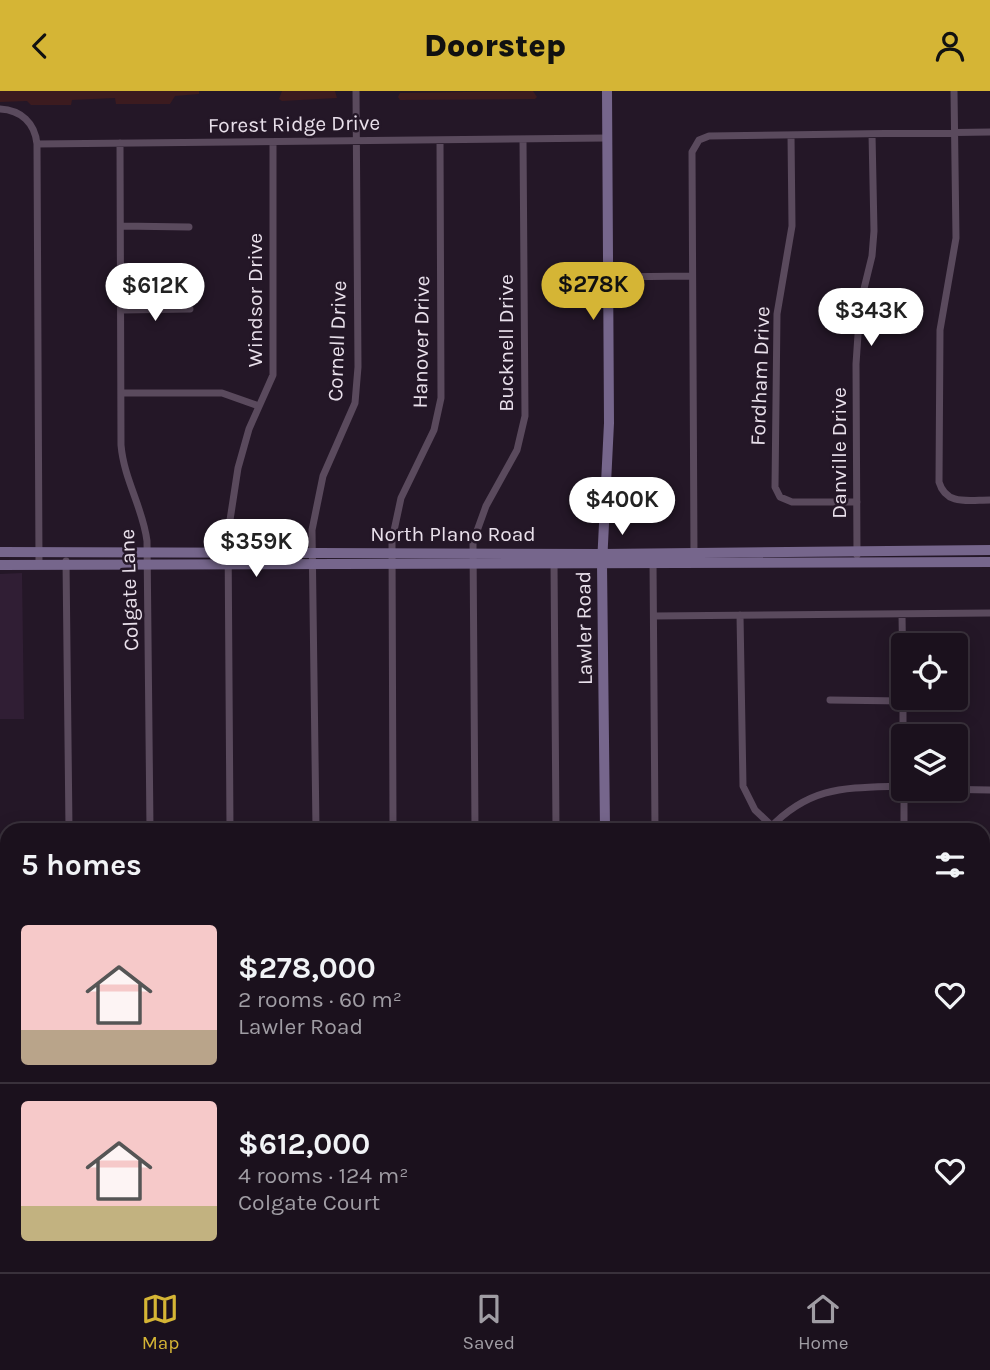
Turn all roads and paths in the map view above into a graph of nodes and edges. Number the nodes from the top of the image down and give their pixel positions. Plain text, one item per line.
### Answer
1 (607, 91) edge
2 (954, 91) edge
3 (356, 95) edge
4 (0, 109) edge
5 (990, 132) edge
6 (954, 133) junction
7 (872, 134) junction
8 (791, 135) junction
9 (607, 138) junction
10 (523, 139) junction
11 (356, 140) junction
12 (440, 140) junction
13 (273, 142) junction
14 (120, 143) junction
15 (37, 144) junction
16 (121, 226) junction
17 (189, 227) dead end
18 (692, 276) junction
19 (608, 277) junction
20 (190, 309) dead end
21 (121, 310) junction
22 (121, 393) junction
23 (260, 406) junction
24 (990, 500) edge
25 (857, 502) junction
26 (990, 550) edge
27 (0, 552) edge
28 (39, 552) junction
29 (66, 552) junction
30 (653, 552) junction
31 (857, 557) junction
32 (148, 558) junction
33 (392, 558) junction
34 (694, 558) junction
35 (228, 559) junction
36 (311, 559) junction
37 (473, 559) junction
38 (554, 559) junction
39 (602, 559) junction
40 (990, 562) edge
41 (39, 564) junction
42 (66, 564) junction
43 (0, 565) edge
44 (653, 565) junction
45 (990, 613) edge
46 (902, 614) junction
47 (740, 615) junction
48 (654, 616) junction
49 (902, 633) edge
50 (891, 699) edge
51 (830, 701) dead end
52 (891, 788) edge
53 (968, 790) edge
54 (990, 790) edge
55 (903, 801) edge
56 (69, 823) edge
57 (150, 823) edge
58 (230, 823) edge
59 (316, 823) edge
60 (394, 823) edge
61 (475, 823) edge
62 (556, 823) edge
63 (605, 823) edge
64 (655, 823) edge
65 (766, 823) edge
66 (775, 823) edge
67 (904, 823) edge

1 - 9 main road, Lawler Road
2 - 6 street
3 - 11 street, Cornell Drive
4 - 15 street
5 - 6 street
6 - 7 street
6 - 24 street
7 - 8 street
7 - 25 street, Danville Drive
8 - 18 street
8 - 25 street, Fordham Drive
9 - 10 street, Forest Ridge Drive
9 - 19 main road, Lawler Road
10 - 12 street, Forest Ridge Drive
10 - 37 street, Bucknell Drive
11 - 12 street, Forest Ridge Drive
11 - 13 street, Forest Ridge Drive
11 - 36 street, Cornell Drive
12 - 33 street, Hanover Drive
13 - 14 street, Forest Ridge Drive
13 - 23 street, Windsor Drive
14 - 15 street, Forest Ridge Drive
14 - 16 street, Colgate Lane
15 - 28 street
16 - 17 street
16 - 21 street, Colgate Lane
18 - 19 street
18 - 34 street
19 - 39 main road, Lawler Road
20 - 21 street
21 - 22 street, Colgate Lane
22 - 23 street
22 - 32 street, Colgate Lane
23 - 35 street, Windsor Drive
25 - 31 street, Danville Drive
26 - 31 main road, North Plano Road
27 - 28 main road, North Plano Road
28 - 29 main road, North Plano Road
28 - 41 street
29 - 32 main road, North Plano Road
29 - 42 street
30 - 34 main road, North Plano Road
30 - 39 main road, North Plano Road
30 - 44 street
31 - 34 main road, North Plano Road
31 - 40 main road, North Plano Road
32 - 35 main road, North Plano Road
32 - 42 main road, North Plano Road
32 - 57 street, Colgate Lane
33 - 36 main road, North Plano Road
33 - 37 main road, North Plano Road
33 - 60 street, Hanover Drive
34 - 44 main road, North Plano Road
35 - 36 main road, North Plano Road
35 - 58 street, Windsor Drive
36 - 59 street, Cornell Drive
37 - 38 main road, North Plano Road
37 - 61 street, Bucknell Drive
38 - 39 main road, North Plano Road
38 - 62 street
39 - 44 main road, North Plano Road
39 - 63 main road, Lawler Road
41 - 42 main road, North Plano Road
41 - 43 main road, North Plano Road
42 - 56 street
44 - 48 street
45 - 46 street
46 - 47 street
46 - 49 street
47 - 48 street
47 - 65 street
48 - 64 street
50 - 51 street
52 - 66 street
53 - 54 street
55 - 67 street

